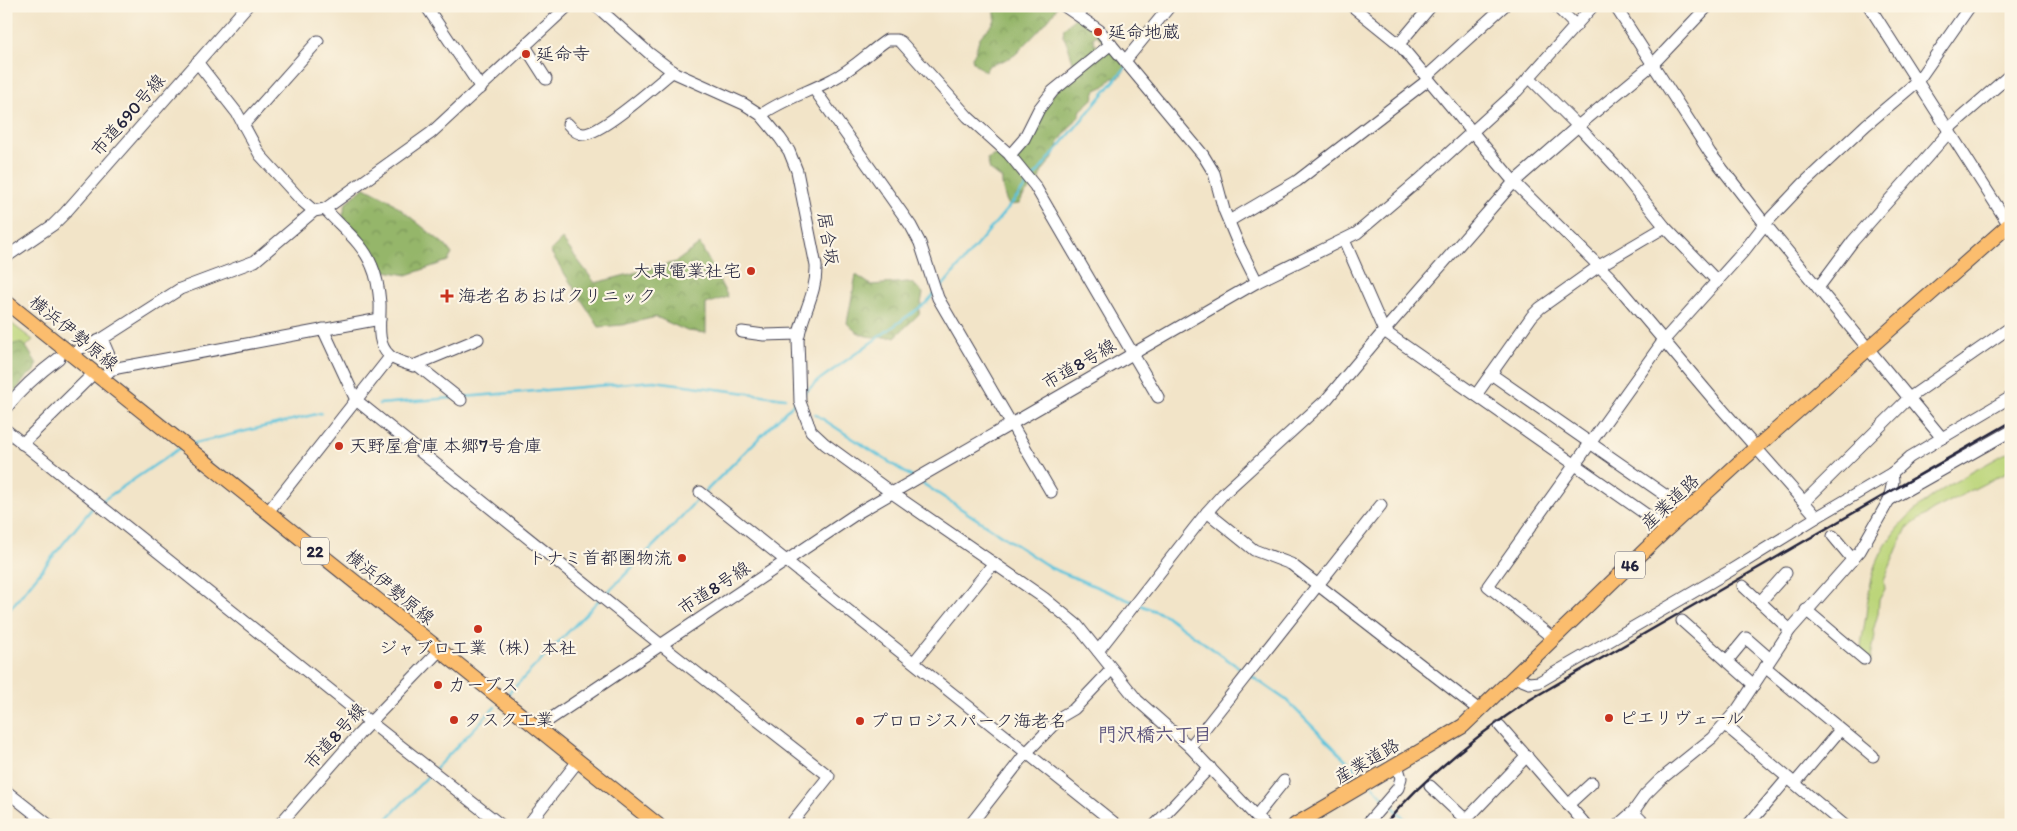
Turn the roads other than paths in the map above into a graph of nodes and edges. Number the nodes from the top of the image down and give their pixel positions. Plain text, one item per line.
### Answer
1 (247, 6) edge
2 (426, 6) edge
3 (568, 6) edge
4 (596, 6) edge
5 (1064, 6) edge
6 (1170, 6) edge
7 (1352, 6) edge
8 (1430, 6) edge
9 (1504, 6) edge
10 (1556, 6) edge
11 (1594, 6) edge
12 (1615, 6) edge
13 (1708, 6) edge
14 (1869, 6) edge
15 (1970, 6) edge
16 (1576, 26) junction
17 (318, 41) dead end
18 (1111, 44) junction
19 (1400, 44) junction
20 (525, 46) junction
21 (1125, 61) junction
22 (197, 62) junction
23 (1653, 64) junction
24 (673, 71) junction
25 (2011, 74) edge
26 (1529, 77) junction
27 (1427, 78) junction
28 (546, 79) dead end
29 (1917, 82) junction
30 (481, 88) junction
31 (814, 89) junction
32 (761, 116) junction
33 (243, 124) junction
34 (568, 124) dead end
35 (1578, 126) junction
36 (1949, 130) junction
37 (1473, 131) junction
38 (1010, 155) junction
39 (1514, 182) junction
40 (320, 210) junction
41 (1229, 222) junction
42 (1765, 224) junction
43 (2010, 225) edge
44 (1664, 227) junction
45 (1344, 240) junction
46 (6, 257) edge
47 (1599, 266) junction
48 (1257, 282) junction
49 (1718, 282) junction
50 (1818, 288) junction
51 (6, 302) edge
52 (380, 319) junction
53 (2011, 327) edge
54 (323, 329) junction
55 (1384, 331) junction
56 (742, 332) dead end
57 (799, 337) junction
58 (102, 339) junction
59 (478, 339) dead end
60 (1664, 340) junction
61 (1867, 349) junction
62 (79, 350) dead end
63 (1132, 354) junction
64 (390, 357) junction
65 (59, 358) dead end
66 (417, 365) junction
67 (115, 369) junction
68 (1490, 374) junction
69 (97, 376) junction
70 (1476, 395) junction
71 (1158, 396) dead end
72 (458, 397) dead end
73 (2011, 397) edge
74 (1909, 398) junction
75 (356, 400) junction
76 (6, 408) edge
77 (1011, 424) junction
78 (6, 430) edge
79 (2011, 431) edge
80 (1942, 438) junction
81 (1590, 443) junction
82 (22, 444) junction
83 (1756, 448) junction
84 (1575, 465) junction
85 (1892, 473) junction
86 (1051, 492) dead end
87 (892, 493) junction
88 (702, 494) dead end
89 (1889, 500) junction
90 (1804, 502) junction
91 (1381, 505) dead end
92 (1688, 511) junction
93 (1207, 512) junction
94 (267, 513) junction
95 (1817, 517) junction
96 (1668, 529) junction
97 (1833, 536) dead end
98 (1853, 560) junction
99 (787, 561) junction
100 (994, 564) junction
101 (1786, 573) dead end
102 (1317, 584) junction
103 (1743, 586) dead end
104 (1760, 602) junction
105 (1806, 610) junction
106 (1682, 621) dead end
107 (1790, 630) junction
108 (1554, 639) junction
109 (660, 644) junction
110 (440, 650) junction
111 (1098, 651) junction
112 (1864, 659) dead end
113 (1727, 661) junction
114 (914, 662) junction
115 (1768, 663) junction
116 (1111, 670) junction
117 (1514, 677) junction
118 (1754, 685) junction
119 (1480, 710) junction
120 (370, 722) junction
121 (1725, 725) junction
122 (1500, 726) dead end
123 (537, 728) junction
124 (1840, 730) junction
125 (1190, 747) junction
126 (1027, 752) junction
127 (1527, 756) junction
128 (1874, 756) dead end
129 (578, 761) junction
130 (1397, 765) junction
131 (1210, 767) junction
132 (1284, 781) dead end
133 (1792, 781) junction
134 (1593, 783) dead end
135 (1430, 786) dead end
136 (6, 791) edge
137 (1568, 805) junction
138 (1633, 812) junction
139 (1256, 816) junction
140 (1463, 822) edge
141 (49, 825) edge
142 (279, 825) edge
143 (502, 825) edge
144 (528, 825) edge
145 (658, 825) edge
146 (790, 825) edge
147 (970, 825) edge
148 (1117, 825) edge
149 (1155, 825) edge
150 (1264, 825) edge
151 (1296, 825) edge
152 (1366, 825) edge
153 (1586, 825) edge
154 (1618, 825) edge
155 (1646, 825) edge
156 (1748, 825) edge
157 (1844, 825) edge

1 - 22 street, 市道690号線
2 - 30 street
3 - 20 street
4 - 24 street, 居合坂
5 - 18 street
6 - 21 street
7 - 19 street
8 - 19 street
9 - 27 street
10 - 16 street
11 - 16 street, 市道8号線
12 - 23 street
13 - 23 street
14 - 29 street
15 - 29 street
16 - 26 street, 市道8号線
17 - 33 street
18 - 21 street
18 - 38 street
19 - 27 street
20 - 28 street
20 - 30 street
21 - 41 street
22 - 33 street
22 - 46 street, 市道690号線
23 - 35 street
23 - 42 street
24 - 32 street, 居合坂
24 - 34 street
25 - 36 street
26 - 35 street
26 - 37 street, 市道8号線
27 - 37 street
27 - 41 street
29 - 36 street
29 - 42 street
30 - 40 street
31 - 32 street
31 - 38 street
31 - 77 street
32 - 57 street, 居合坂
33 - 40 street
35 - 39 street
35 - 44 street
36 - 43 street
36 - 50 street
37 - 39 street
37 - 45 street, 市道8号線
38 - 63 street
39 - 47 street
39 - 55 street
40 - 52 street
40 - 58 street
41 - 48 street
42 - 49 street
42 - 50 street
43 - 61 main road, 産業道路 / 46
44 - 47 street
44 - 49 street
45 - 48 street, 市道8号線
45 - 55 street
47 - 60 street
47 - 68 street
48 - 63 street, 市道8号線
49 - 60 street
50 - 61 street
51 - 69 main road, 横浜伊勢原線 / 22
52 - 54 street
52 - 64 street
53 - 74 street
54 - 67 street
54 - 75 street
55 - 70 street
55 - 93 street
56 - 57 street
57 - 87 street
58 - 62 street
58 - 67 street
59 - 66 street
60 - 81 street
60 - 83 street
61 - 74 street
61 - 83 main road, 産業道路 / 46
63 - 71 street
63 - 77 street, 市道8号線
64 - 66 street
64 - 75 street
65 - 76 street
66 - 72 street
67 - 69 street
68 - 70 street
68 - 81 street
69 - 82 street
69 - 94 main road, 横浜伊勢原線 / 22
70 - 84 street
73 - 80 street
74 - 80 street
74 - 90 street
75 - 94 street
75 - 109 street
77 - 86 street
77 - 87 street, 市道8号線
78 - 82 street
79 - 89 street
80 - 85 street
81 - 84 street
81 - 92 street
82 - 120 street
83 - 90 street
83 - 92 main road, 産業道路 / 46
84 - 96 street
84 - 108 street
85 - 89 street
85 - 95 street
87 - 99 street, 市道8号線
87 - 100 street
88 - 99 street
89 - 98 street
90 - 95 street
91 - 102 street
92 - 96 main road, 産業道路 / 46
93 - 102 street
93 - 111 street
94 - 110 main road, 横浜伊勢原線 / 22
95 - 117 street
96 - 108 main road, 産業道路 / 46
97 - 98 street
98 - 105 street
99 - 109 street, 市道8号線
99 - 114 street
100 - 111 street
100 - 114 street
101 - 104 street
102 - 119 street
102 - 125 street
103 - 104 street
104 - 107 street
105 - 107 street
105 - 112 street
106 - 113 street
107 - 115 street
108 - 117 main road, 産業道路 / 46
109 - 123 street, 市道8号線
109 - 146 street
110 - 120 street, 市道8号線
110 - 123 main road, 横浜伊勢原線 / 22
111 - 116 street
113 - 115 street
113 - 118 street
114 - 126 street
115 - 118 street
115 - 124 street
116 - 125 street
116 - 126 street
117 - 119 main road, 産業道路 / 46
118 - 121 street
119 - 130 main road, 産業道路 / 46
120 - 142 street, 市道8号線
120 - 143 street
121 - 133 street
121 - 138 street
122 - 127 street
123 - 129 main road, 横浜伊勢原線 / 22
124 - 128 street
124 - 133 street
125 - 131 street
126 - 147 street
126 - 148 street
127 - 137 street
127 - 140 street
129 - 144 street
129 - 145 main road, 横浜伊勢原線 / 22
130 - 151 main road, 産業道路 / 46
130 - 152 street
131 - 139 street
131 - 149 street
132 - 139 street
133 - 156 street
133 - 157 street
134 - 137 street
135 - 140 street
136 - 141 street
137 - 153 street
138 - 154 street
138 - 155 street
139 - 150 street

